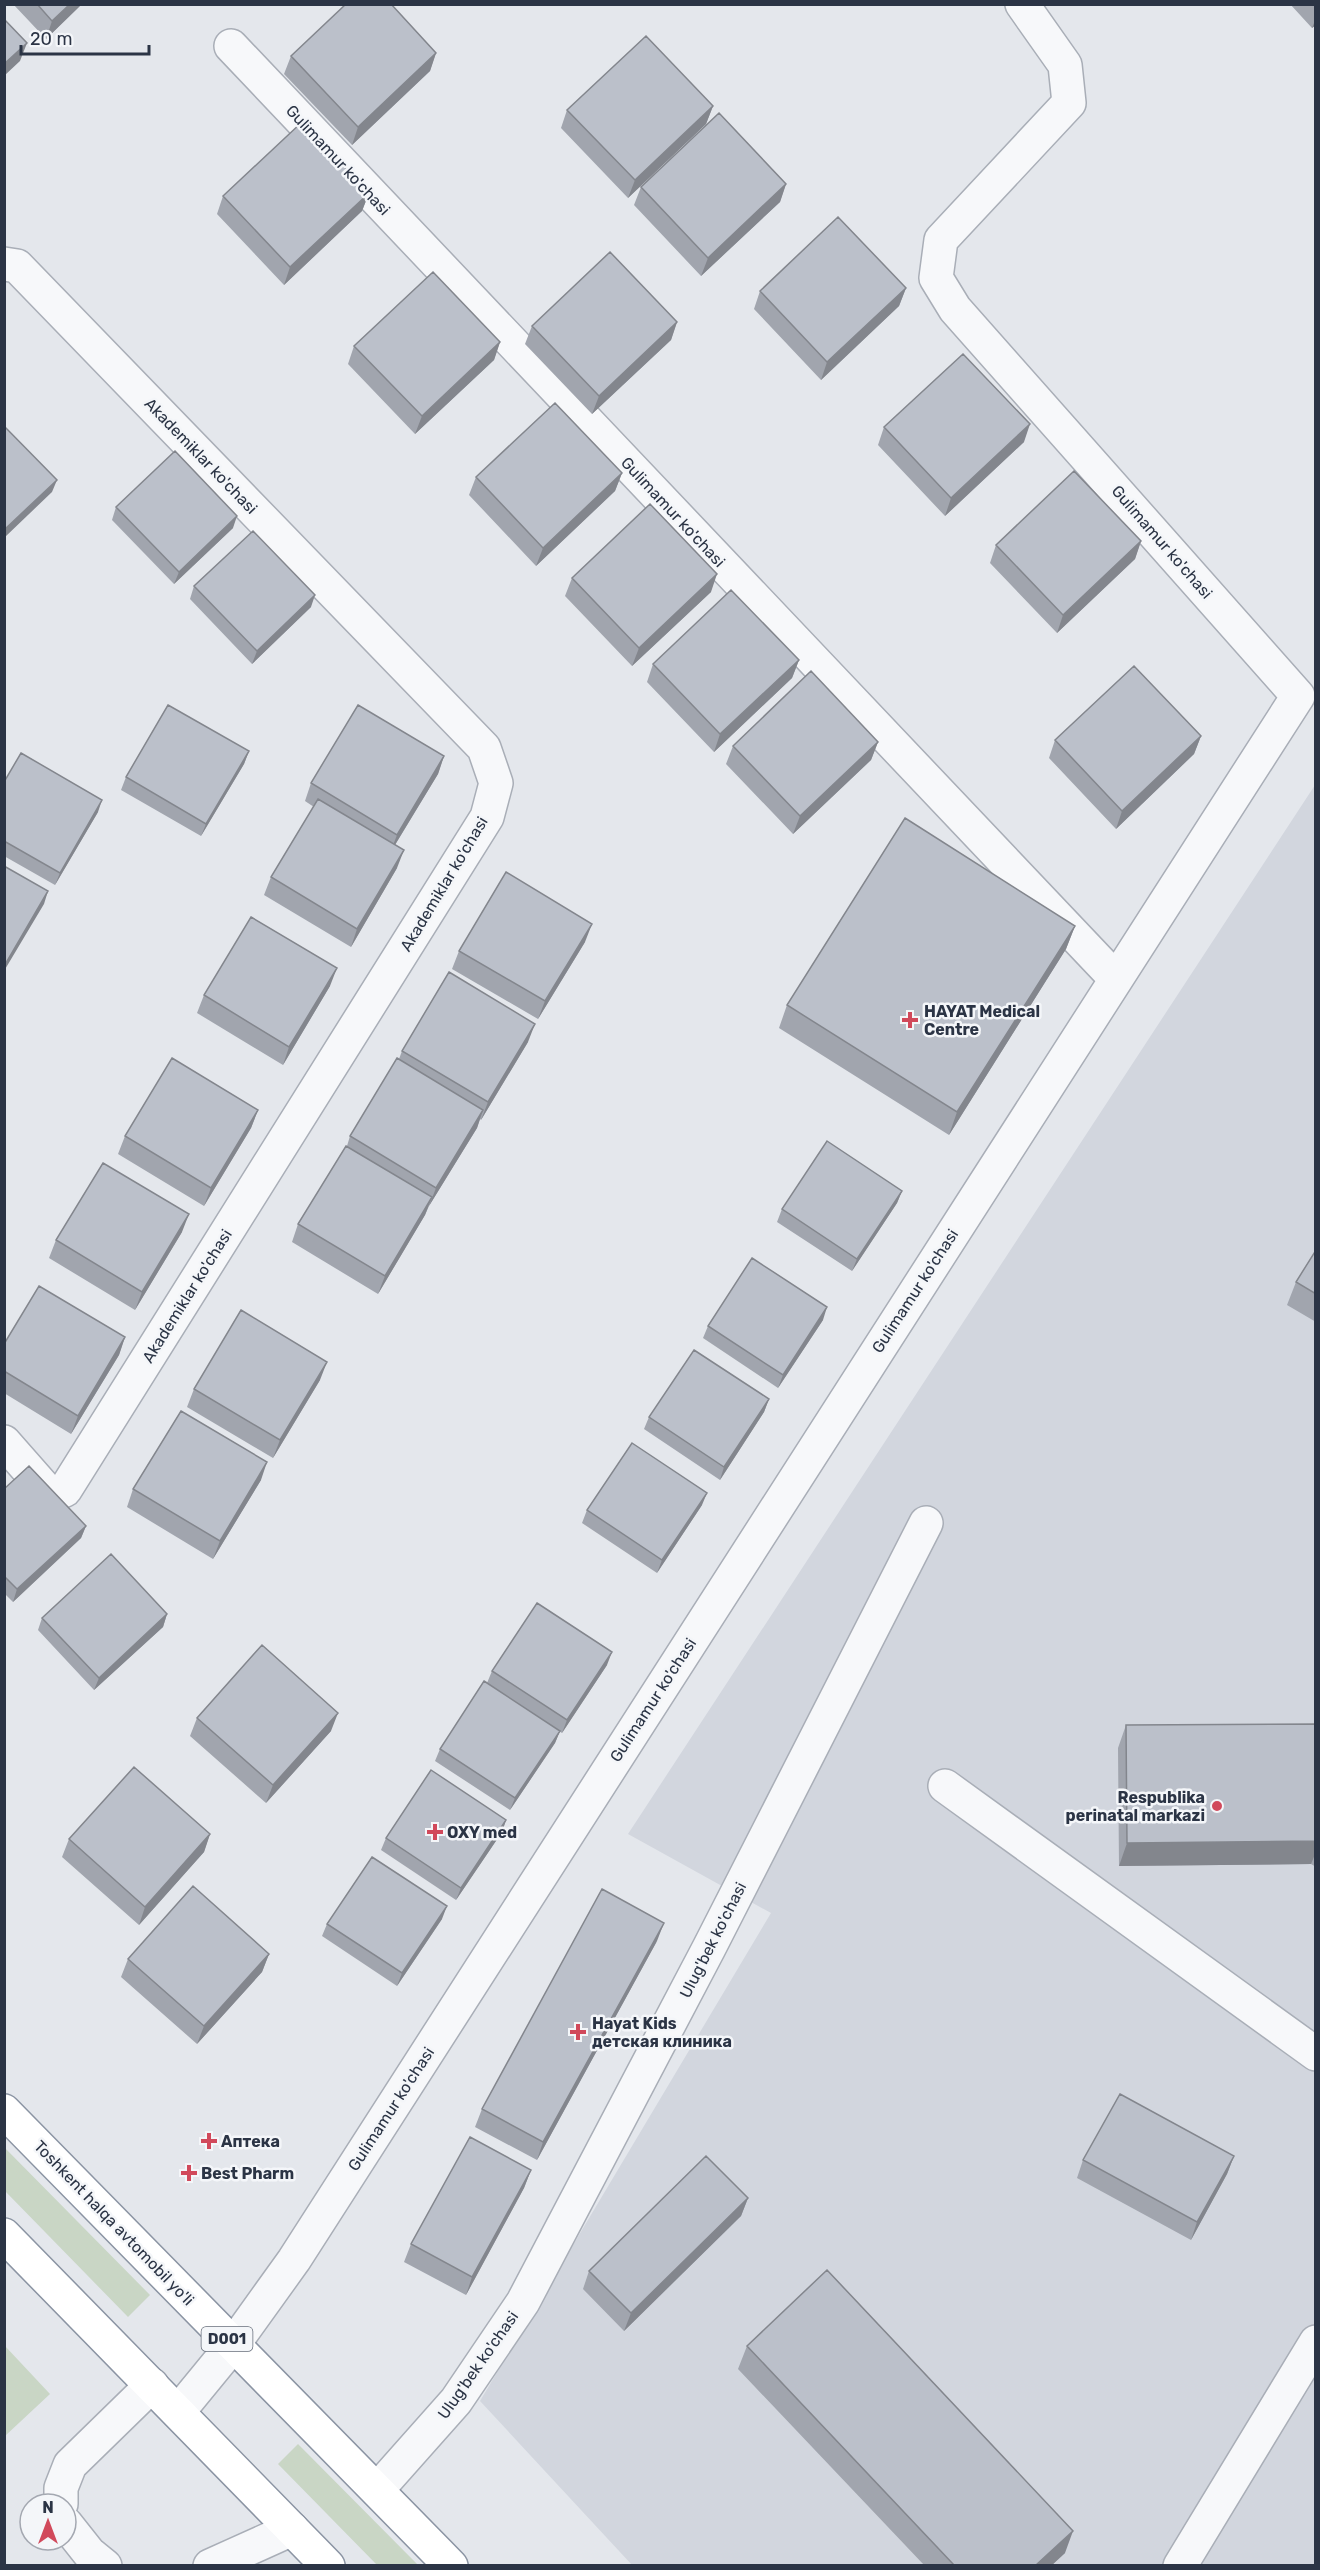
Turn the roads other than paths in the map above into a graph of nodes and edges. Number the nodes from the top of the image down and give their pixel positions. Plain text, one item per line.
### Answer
1 (1022, 4) edge
2 (231, 46) dead end
3 (4, 264) edge
4 (1307, 699) edge
5 (1115, 978) junction
6 (4, 1442) edge
7 (926, 1523) dead end
8 (945, 1786) dead end
9 (1316, 2054) edge
10 (4, 2111) edge
11 (4, 2235) edge
12 (1316, 2342) edge
13 (233, 2345) junction
14 (152, 2385) junction
15 (178, 2412) junction
16 (377, 2490) junction
17 (61, 2492) edge
18 (292, 2529) junction
19 (78, 2540) edge
20 (326, 2564) edge
21 (105, 2565) edge
22 (210, 2565) edge
23 (451, 2565) edge
24 (1180, 2565) edge

1 - 4 street, Gulimamur ko'chasi
2 - 5 street, Gulimamur ko'chasi
3 - 6 street, Akademiklar ko'chasi
4 - 5 street, Gulimamur ko'chasi
5 - 13 street, Gulimamur ko'chasi
7 - 16 street, Ulug'bek ko'chasi
8 - 9 street
10 - 13 highway, Toshkent halqa avtomobil yo'li / D001
11 - 14 highway
12 - 24 street
13 - 15 street, Gulimamur ko'chasi
13 - 16 highway, Toshkent halqa avtomobil yo'li / D001
14 - 15 highway
14 - 17 street
15 - 18 highway
16 - 23 highway, Toshkent halqa avtomobil yo'li / D001
18 - 20 highway
18 - 22 street
19 - 21 street

